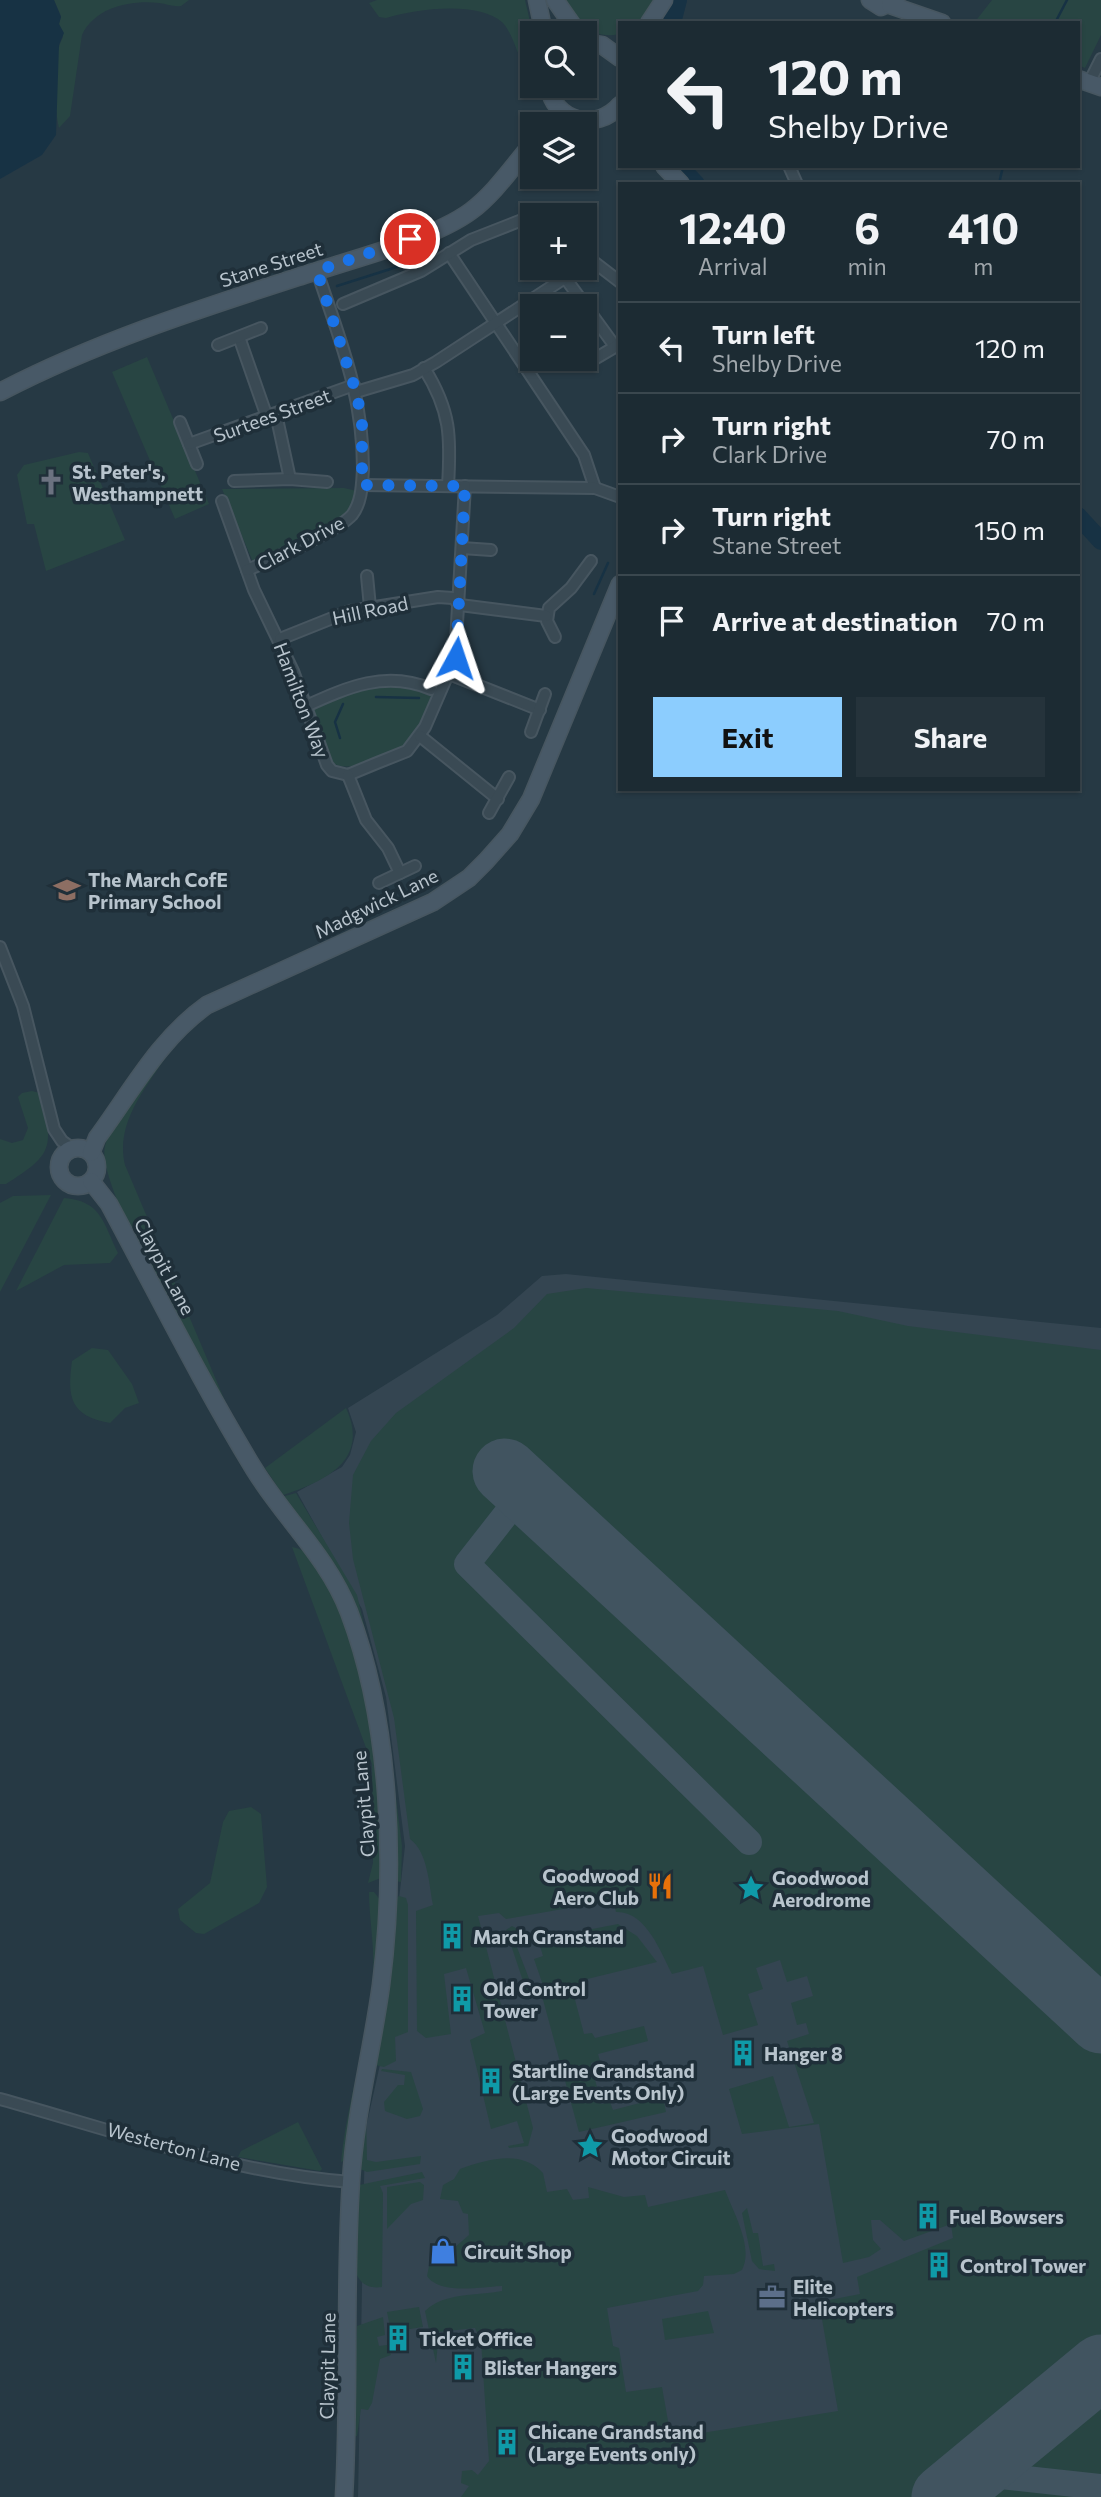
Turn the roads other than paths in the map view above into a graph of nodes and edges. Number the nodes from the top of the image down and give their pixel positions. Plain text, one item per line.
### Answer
1 (537, 0) edge
2 (555, 0) edge
3 (664, 0) edge
4 (870, 0) edge
5 (911, 0) edge
6 (893, 3) edge
7 (937, 20) edge
8 (541, 21) edge
9 (570, 21) edge
10 (650, 21) edge
11 (597, 44) edge
12 (616, 50) edge
13 (1101, 59) edge
14 (1089, 83) edge
15 (552, 98) edge
16 (561, 111) joint
17 (618, 112) edge
18 (520, 158) edge
19 (666, 168) edge
20 (679, 182) edge
21 (520, 221) edge
22 (449, 253) junction
23 (597, 264) edge
24 (317, 271) junction
25 (564, 280) edge
26 (567, 280) edge
27 (618, 280) edge
28 (343, 304) dead end
29 (495, 324) junction
30 (261, 328) dead end
31 (239, 337) junction
32 (617, 344) edge
33 (218, 345) dead end
34 (597, 357) edge
35 (424, 369) junction
36 (355, 388) junction
37 (0, 392) edge
38 (272, 415) junction
39 (180, 422) dead end
40 (189, 444) junction
41 (197, 464) dead end
42 (290, 479) junction
43 (234, 481) dead end
44 (327, 482) dead end
45 (362, 485) junction
46 (448, 486) junction
47 (465, 486) junction
48 (595, 488) junction
49 (618, 496) edge
50 (222, 501) dead end
51 (462, 548) junction
52 (491, 550) dead end
53 (591, 561) dead end
54 (247, 570) junction
55 (367, 576) dead end
56 (618, 589) edge
57 (460, 605) junction
58 (370, 607) junction
59 (546, 615) junction
60 (555, 637) dead end
61 (280, 639) junction
62 (449, 674) junction
63 (431, 689) dead end
64 (545, 694) dead end
65 (306, 706) junction
66 (540, 710) junction
67 (531, 732) dead end
68 (420, 736) junction
69 (348, 775) junction
70 (509, 777) dead end
71 (498, 799) junction
72 (489, 813) dead end
73 (415, 866) dead end
74 (400, 873) junction
75 (379, 883) dead end
76 (0, 947) edge
77 (73, 1149) junction
78 (92, 1153) junction
79 (91, 1181) junction
80 (0, 2099) edge
81 (351, 2182) junction
82 (344, 2497) edge

1 - 8 street
2 - 9 street
3 - 10 street
4 - 6 street
5 - 7 street
6 - 7 street
11 - 12 street
13 - 14 street
15 - 16 street
16 - 17 street
18 - 24 street, Stane Street
19 - 20 street
21 - 22 street
22 - 28 street
22 - 29 street
23 - 27 street
24 - 36 street, Clark Drive
24 - 37 street, Stane Street
25 - 29 street, Surtees Street
26 - 32 street
29 - 35 street, Surtees Street
29 - 48 street
30 - 31 street
31 - 33 street
31 - 38 street
32 - 34 street
35 - 36 street, Surtees Street
35 - 46 street
36 - 38 street, Surtees Street
36 - 45 street, Clark Drive
38 - 40 street, Surtees Street
38 - 42 street
39 - 40 street
40 - 41 street
42 - 43 street
42 - 44 street
45 - 46 street
45 - 54 street, Clark Drive
46 - 47 street
47 - 48 street
47 - 51 street, Hamilton Way
48 - 49 street
50 - 54 street, Hamilton Way
51 - 52 street
51 - 57 street, Hamilton Way
53 - 59 street
54 - 61 street, Hamilton Way
55 - 58 street
56 - 78 street, Madgwick Lane
57 - 58 street, Hill Road
57 - 59 street, Hill Road
57 - 62 street, Hamilton Way
58 - 61 street, Hill Road
59 - 60 street
61 - 65 street, Hamilton Way
62 - 66 street
62 - 68 street, Hamilton Way
63 - 65 street
64 - 66 street
65 - 69 street, Hamilton Way
66 - 67 street
68 - 69 street, Hamilton Way
68 - 71 street
69 - 74 street
70 - 71 street
71 - 72 street
73 - 74 street
74 - 75 street
76 - 77 street
77 - 78 street
77 - 79 street
78 - 79 street
79 - 81 street, Claypit Lane
80 - 81 street, Westerton Lane
81 - 82 street, Claypit Lane

